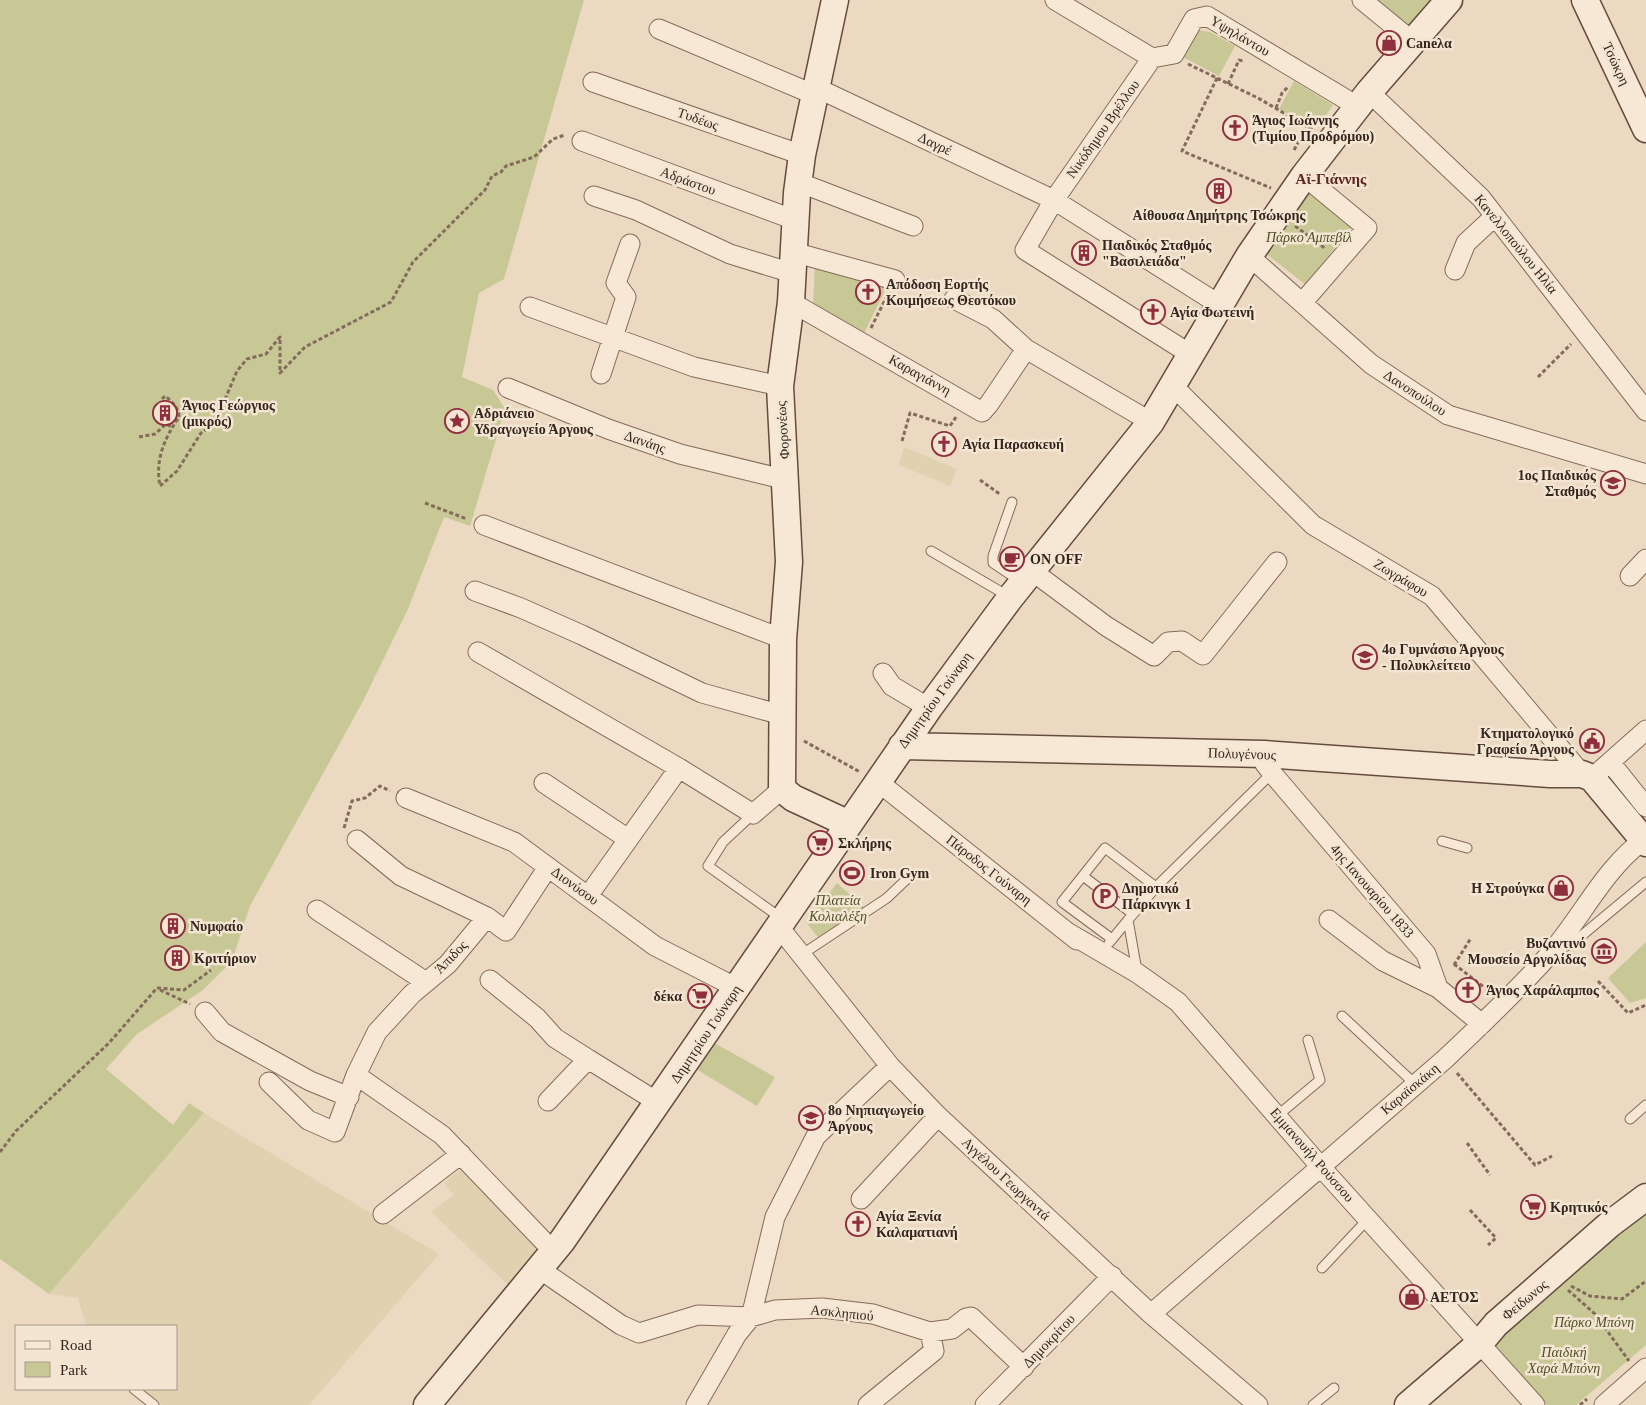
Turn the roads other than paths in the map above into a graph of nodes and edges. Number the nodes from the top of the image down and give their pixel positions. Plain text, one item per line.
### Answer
1 (835, 0) edge
2 (1055, 0) edge
3 (1362, 0) edge
4 (1449, 0) edge
5 (1585, 0) edge
6 (659, 29) dead end
7 (1412, 41) junction
8 (1152, 58) junction
9 (593, 82) dead end
10 (816, 92) junction
11 (1363, 99) junction
12 (1646, 129) edge
13 (573, 138) road end
14 (802, 155) junction
15 (1297, 167) junction
16 (798, 182) junction
17 (594, 196) dead end
18 (1054, 200) junction
19 (1495, 216) junction
20 (795, 220) junction
21 (913, 226) dead end
22 (630, 244) dead end
23 (1249, 256) junction
24 (792, 262) junction
25 (1455, 270) dead end
26 (895, 280) road end
27 (954, 299) dead end
28 (791, 302) junction
29 (1302, 303) junction
30 (1220, 305) junction
31 (530, 307) dead end
32 (612, 338) junction
33 (1026, 349) junction
34 (1190, 354) junction
35 (601, 374) dead end
36 (780, 386) junction
37 (1173, 386) junction
38 (508, 388) dead end
39 (1646, 411) edge
40 (1151, 422) junction
41 (1646, 474) edge
42 (787, 480) junction
43 (1012, 502) road end
44 (484, 525) road end
45 (931, 550) dead end
46 (1646, 559) edge
47 (1277, 562) dead end
48 (1630, 576) dead end
49 (1021, 584) junction
50 (475, 591) dead end
51 (782, 639) junction
52 (478, 652) dead end
53 (883, 673) dead end
54 (928, 708) junction
55 (783, 722) junction
56 (1646, 730) edge
57 (902, 746) junction
58 (1268, 764) junction
59 (679, 768) junction
60 (1594, 771) junction
61 (877, 781) junction
62 (544, 783) dead end
63 (782, 789) junction
64 (406, 798) dead end
65 (1646, 807) edge
66 (753, 814) junction
67 (849, 824) junction
68 (350, 834) road end
69 (628, 839) junction
70 (1645, 840) edge
71 (1442, 841) dead end
72 (1467, 848) dead end
73 (548, 867) junction
74 (912, 874) dead end
75 (1083, 876) junction
76 (1646, 882) edge
77 (1156, 887) junction
78 (588, 896) junction
79 (317, 910) dead end
80 (1131, 917) junction
81 (487, 918) junction
82 (1328, 920) dead end
83 (782, 924) junction
84 (1104, 950) junction
85 (1549, 955) junction
86 (801, 956) junction
87 (1137, 973) junction
88 (490, 980) dead end
89 (426, 982) junction
90 (737, 988) junction
91 (1438, 988) junction
92 (205, 1012) road end
93 (1342, 1016) dead end
94 (1482, 1024) junction
95 (1308, 1040) dead end
96 (588, 1059) junction
97 (890, 1066) junction
98 (356, 1075) junction
99 (269, 1082) dead end
100 (1415, 1084) junction
101 (348, 1097) junction
102 (548, 1101) dead end
103 (659, 1103) junction
104 (1646, 1105) edge
105 (938, 1116) junction
106 (1277, 1116) junction
107 (1630, 1119) dead end
108 (461, 1154) junction
109 (1320, 1166) junction
110 (1646, 1197) edge
111 (861, 1199) dead end
112 (383, 1214) dead end
113 (1368, 1219) junction
114 (546, 1259) junction
115 (1322, 1268) dead end
116 (1112, 1276) junction
117 (1151, 1314) junction
118 (751, 1318) junction
119 (930, 1332) junction
120 (1480, 1344) junction
121 (1024, 1367) junction
122 (1642, 1372) edge
123 (1334, 1388) dead end
124 (135, 1390) edge
125 (154, 1405) edge
126 (427, 1405) edge
127 (696, 1405) edge
128 (868, 1405) edge
129 (985, 1405) edge
130 (1258, 1405) edge
131 (1313, 1405) edge
132 (1408, 1405) edge
133 (1535, 1405) edge
134 (1604, 1405) edge

1 - 10 main road, Φορονέως
2 - 8 street
3 - 7 street
4 - 7 main road, Δημητρίου Γούναρη
5 - 12 main road, Τσώκρη
6 - 10 street, Δαγρέ
7 - 11 main road, Δημητρίου Γούναρη
8 - 11 street, Υψηλάντου
8 - 18 street, Νικόδημου Βρέλλου
9 - 14 street, Τυδέως
10 - 14 main road, Φορονέως
10 - 18 street, Δαγρέ
11 - 15 main road, Δημητρίου Γούναρη
11 - 19 street, Κανελλοπούλου Ηλία
13 - 20 street, Αδράστου
14 - 16 main road, Φορονέως
15 - 23 main road, Δημητρίου Γούναρη
15 - 29 street
16 - 20 main road, Φορονέως
16 - 21 street
17 - 24 street
18 - 30 street, Δαγρέ
18 - 34 street
19 - 25 street
19 - 39 street, Κανελλοπούλου Ηλία
20 - 24 main road, Φορονέως
22 - 32 street
23 - 29 street, Δανοπούλου
23 - 30 main road, Δημητρίου Γούναρη
24 - 26 street
24 - 28 main road, Φορονέως
27 - 33 street
28 - 33 street, Καραγιάννη
28 - 36 main road, Φορονέως
29 - 41 street, Δανοπούλου
30 - 34 main road, Δημητρίου Γούναρη
31 - 32 street
32 - 35 street
32 - 36 street
33 - 40 street
34 - 37 main road, Δημητρίου Γούναρη
36 - 42 main road, Φορονέως
37 - 40 main road, Δημητρίου Γούναρη
37 - 60 street, Ζωγράφου
38 - 42 street, Δανάης
40 - 49 main road, Δημητρίου Γούναρη
42 - 51 main road, Φορονέως
43 - 49 lane
44 - 51 street
45 - 49 lane
46 - 48 street
47 - 49 street
49 - 54 main road, Δημητρίου Γούναρη
50 - 55 street
51 - 55 main road, Φορονέως
52 - 59 street
53 - 54 street
54 - 57 main road, Δημητρίου Γούναρη
55 - 63 main road, Φορονέως
56 - 60 street
57 - 58 main road, Πολυγένους
57 - 61 main road, Δημητρίου Γούναρη
58 - 60 main road, Πολυγένους
58 - 77 lane
58 - 91 street, 4ης Ιανουαρίου 1833
59 - 66 street
59 - 69 street
60 - 65 street, Ζωγράφου
60 - 70 main road, Ζωγράφου
61 - 67 main road, Δημητρίου Γούναρη
61 - 84 street, Πάροδος Γούναρη
62 - 69 street
63 - 66 street
63 - 67 main road
64 - 73 street, Διονύσου
66 - 83 lane
67 - 83 main road, Δημητρίου Γούναρη
68 - 81 street
69 - 78 street
70 - 85 street, Καραϊσκάκη
71 - 72 lane
73 - 78 street, Διονύσου
73 - 81 street
74 - 86 lane
75 - 77 lane
75 - 80 lane
75 - 84 lane
76 - 85 lane
77 - 80 lane
78 - 90 street, Διονύσου
79 - 89 street
80 - 84 lane
80 - 87 lane
81 - 89 street, Άπιδος
82 - 91 street
83 - 86 street, Αγγέλου Γεωργαντά
83 - 90 main road, Δημητρίου Γούναρη
84 - 87 street, Εμμανουήλ Ρούσσου
85 - 94 street, Καραϊσκάκη
86 - 97 street, Αγγέλου Γεωργαντά
87 - 106 street, Εμμανουήλ Ρούσσου
88 - 96 street
89 - 98 street, Άπιδος
90 - 103 main road, Δημητρίου Γούναρη
91 - 94 street
92 - 101 street
93 - 100 lane
94 - 100 street, Καραϊσκάκη
95 - 106 lane
96 - 102 street
96 - 103 street
97 - 105 street, Αγγέλου Γεωργαντά
97 - 118 street
98 - 101 street, Άπιδος
98 - 108 street
99 - 101 street, Άπιδος
100 - 109 street, Καραϊσκάκη
103 - 114 main road, Δημητρίου Γούναρη
104 - 107 lane
105 - 111 street
105 - 116 street, Αγγέλου Γεωργαντά
106 - 109 street, Εμμανουήλ Ρούσσου
108 - 112 street
108 - 114 street
109 - 113 street, Εμμανουήλ Ρούσσου
109 - 117 street, Καραϊσκάκη
110 - 120 main road, Φείδωνος
113 - 115 lane
113 - 120 street, Εμμανουήλ Ρούσσου
114 - 118 street, Ασκληπιού
114 - 126 main road, Δημητρίου Γούναρη
116 - 117 street, Αγγέλου Γεωργαντά
116 - 121 street, Δημοκρίτου
117 - 130 street, Αγγέλου Γεωργαντά
118 - 119 street, Ασκληπιού
118 - 127 street
119 - 121 street, Ασκληπιού
119 - 128 street
120 - 132 main road, Φείδωνος
120 - 133 street, Εμμανουήλ Ρούσσου
121 - 129 street, Δημοκρίτου
122 - 134 street
123 - 131 lane
124 - 125 lane

